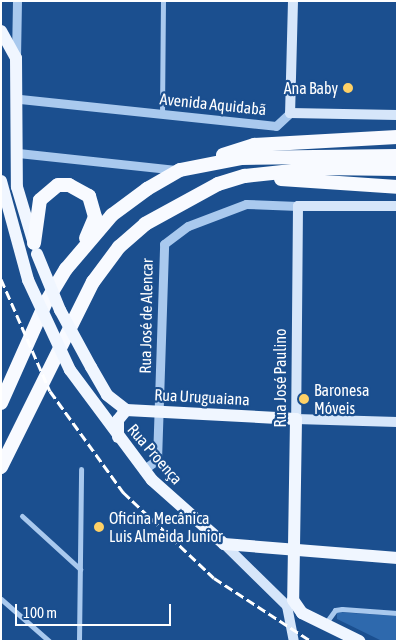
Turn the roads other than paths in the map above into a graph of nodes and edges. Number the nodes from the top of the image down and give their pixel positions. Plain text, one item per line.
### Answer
1 (17, 1) edge
2 (162, 1) edge
3 (293, 1) edge
4 (1, 30) edge
5 (10, 52) edge
6 (20, 99) junction
7 (290, 113) junction
8 (162, 114) junction
9 (397, 115) edge
10 (397, 137) edge
11 (18, 153) junction
12 (397, 156) edge
13 (204, 164) junction
14 (397, 169) edge
15 (180, 170) junction
16 (1, 181) edge
17 (218, 184) junction
18 (397, 187) edge
19 (298, 206) junction
20 (397, 206) edge
21 (36, 248) junction
22 (80, 249) junction
23 (1, 403) edge
24 (126, 410) junction
25 (159, 411) junction
26 (296, 419) junction
27 (397, 422) edge
28 (118, 437) junction
29 (1, 467) edge
30 (81, 468) dead end
31 (143, 470) junction
32 (22, 516) dead end
33 (224, 544) junction
34 (295, 551) junction
35 (397, 558) edge
36 (80, 569) junction
37 (1, 598) edge
38 (397, 613) edge
39 (325, 624) junction
40 (49, 641) edge
41 (79, 641) edge
42 (294, 641) edge
43 (359, 641) edge

1 - 5 street
2 - 8 street
3 - 7 main road
4 - 5 main road
5 - 6 main road
6 - 8 street, Avenida Aquidabã
6 - 11 main road
7 - 8 street, Avenida Aquidabã
7 - 9 main road, Avenida Aquidabã
10 - 13 highway
11 - 15 street
11 - 21 main road
12 - 13 highway
13 - 15 highway
14 - 17 highway
15 - 22 highway
16 - 28 main road, Rua Proença, bridge
17 - 18 highway
17 - 29 highway
19 - 20 main road
19 - 25 street, Rua José de Alencar
19 - 26 main road, Rua José Paulino
21 - 22 highway
21 - 24 main road, bridge
22 - 23 highway
24 - 25 main road, Rua Uruguaiana
24 - 28 main road
25 - 26 main road, Rua Uruguaiana
25 - 31 street, Rua José de Alencar
26 - 27 main road, Rua Uruguaiana
26 - 34 main road, Rua José Paulino
28 - 31 main road, Rua Proença
30 - 36 street
31 - 33 main road, Rua Proença
32 - 36 street
33 - 34 main road
33 - 42 main road, Rua Proença
34 - 35 main road
34 - 39 main road
36 - 41 street
37 - 40 street
38 - 39 street
39 - 43 main road

